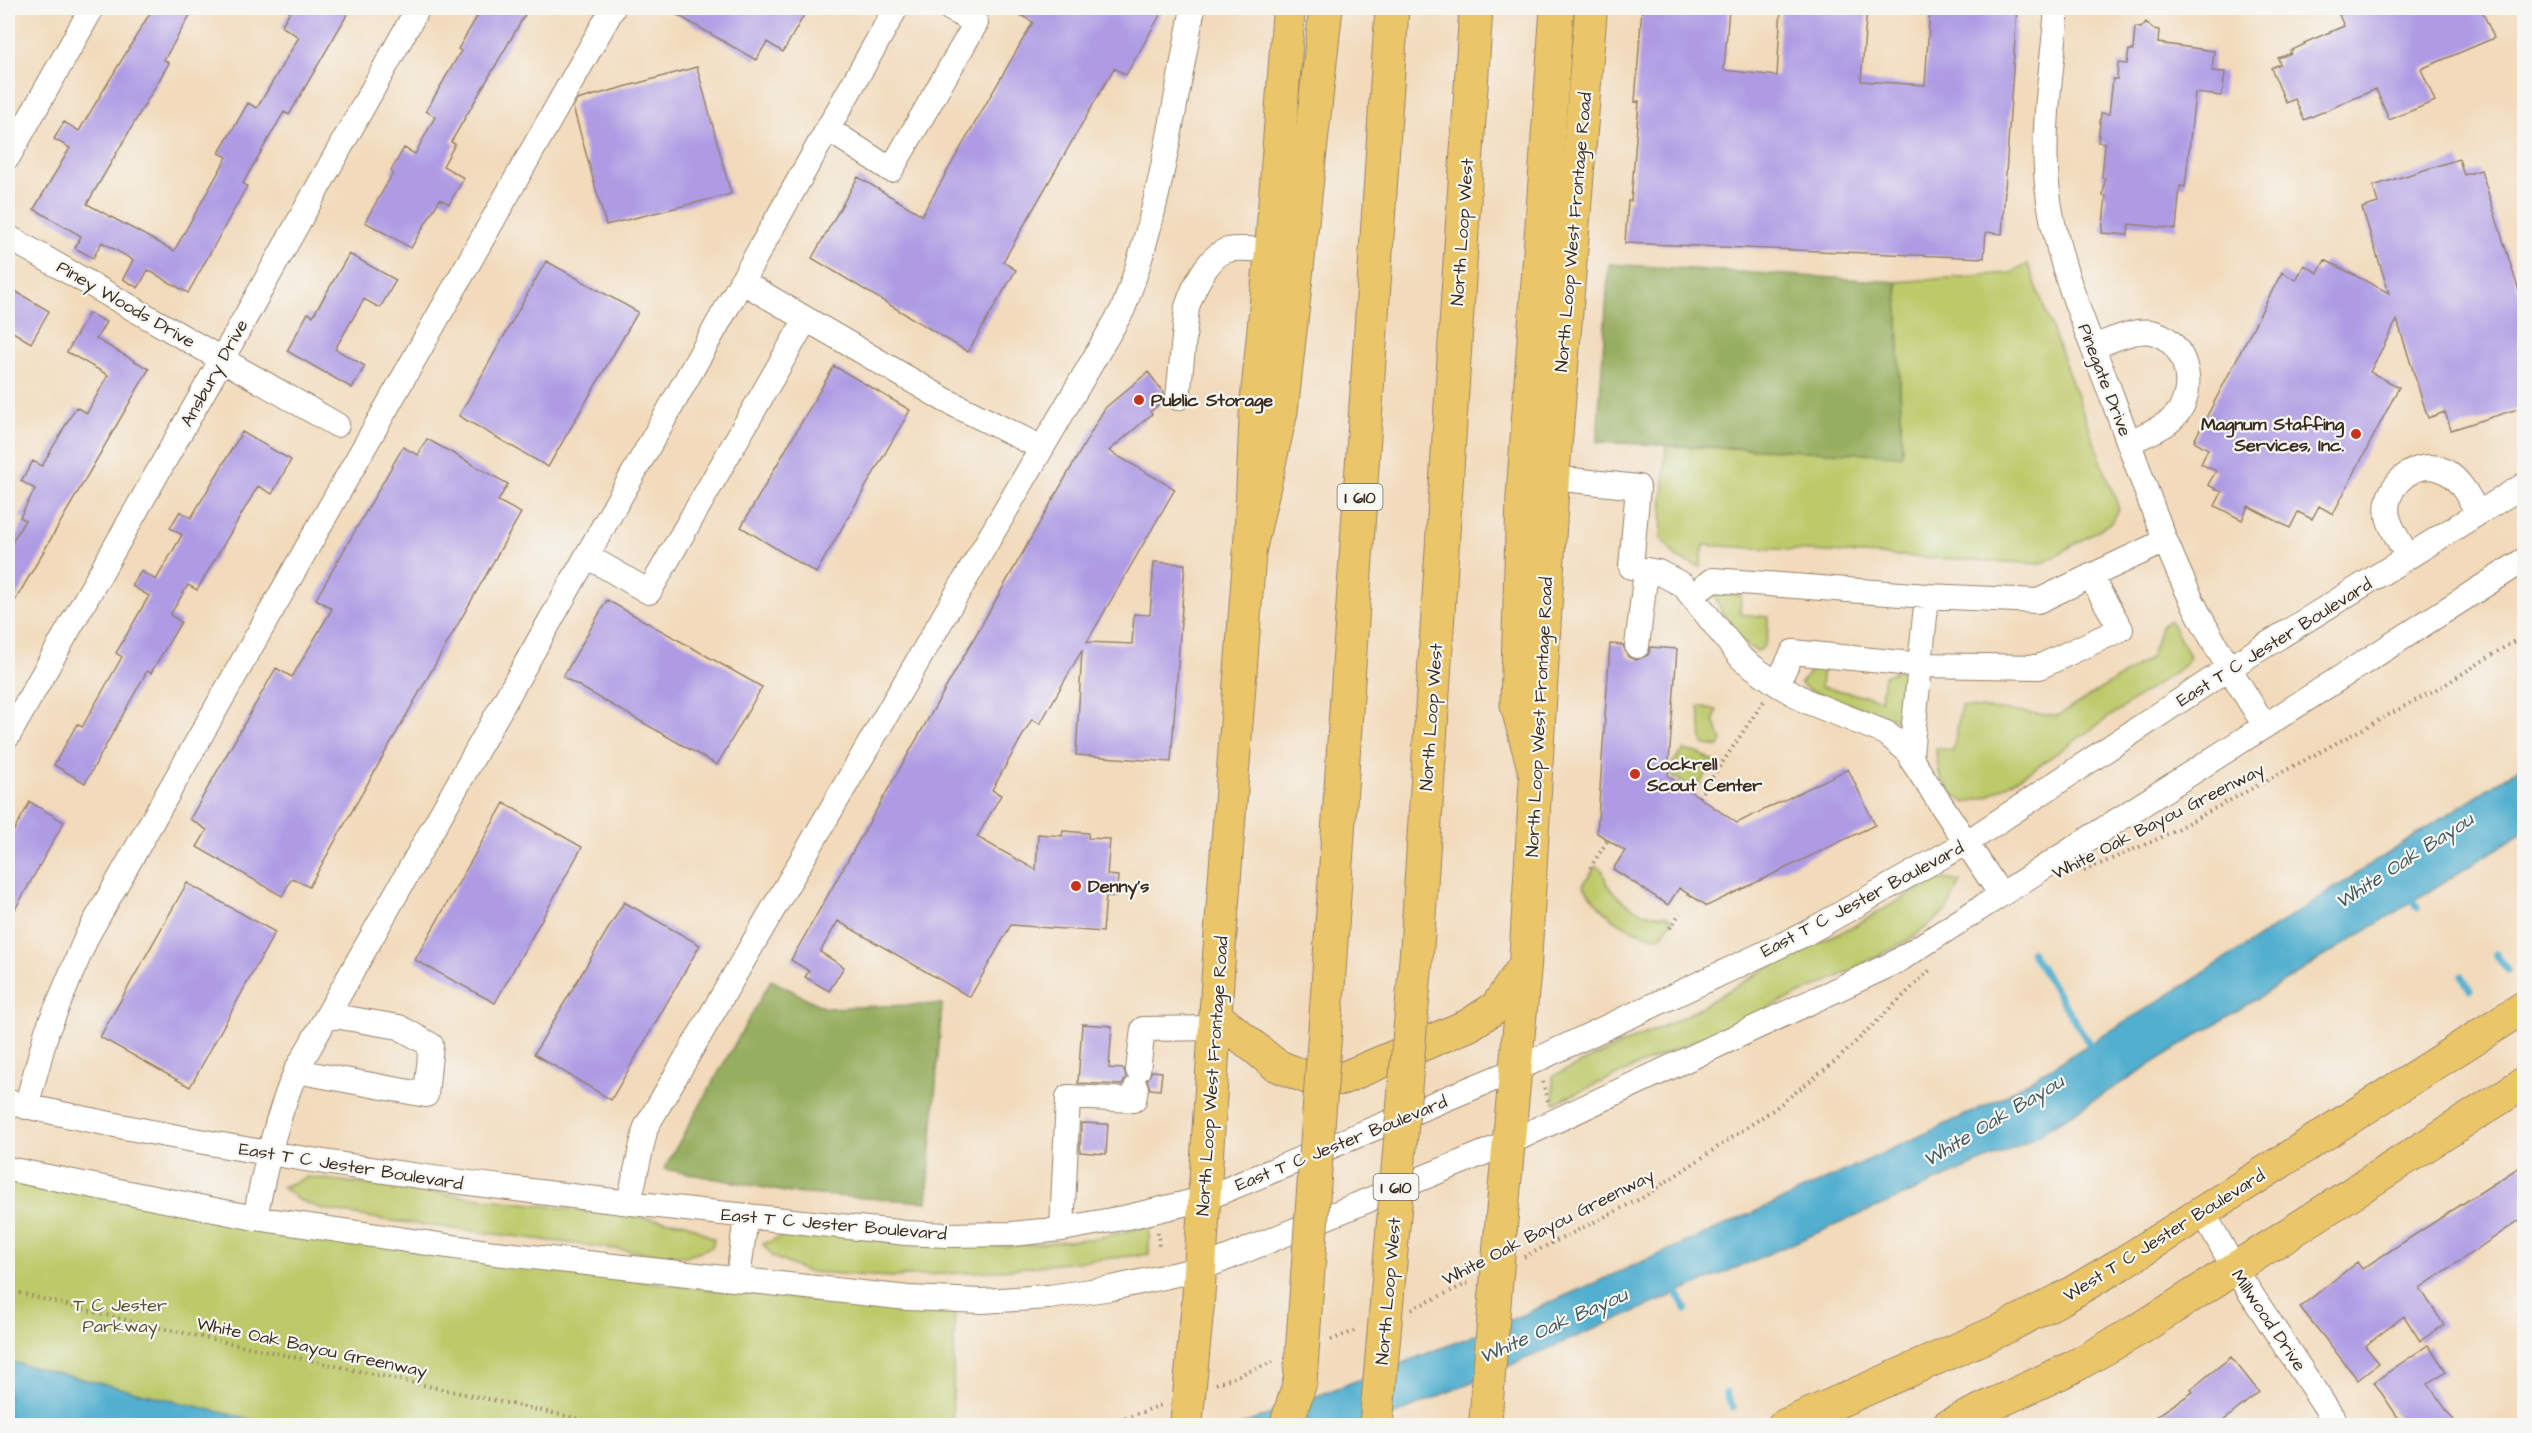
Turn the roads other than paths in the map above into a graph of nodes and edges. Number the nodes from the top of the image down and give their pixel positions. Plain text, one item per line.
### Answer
1 (92, 8) edge
2 (418, 8) edge
3 (613, 8) edge
4 (896, 8) edge
5 (948, 8) edge
6 (1193, 8) edge
7 (1289, 8) edge
8 (1326, 8) edge
9 (1392, 8) edge
10 (1476, 8) edge
11 (1557, 8) edge
12 (1590, 8) edge
13 (2057, 8) edge
14 (828, 129) junction
15 (8, 157) edge
16 (8, 237) edge
17 (1271, 251) junction
18 (741, 281) junction
19 (806, 319) junction
20 (2092, 347) junction
21 (222, 359) junction
22 (1178, 398) dead end
23 (338, 425) dead end
24 (2129, 442) junction
25 (1042, 448) junction
26 (1553, 478) junction
27 (2524, 485) edge
28 (2478, 513) junction
29 (2166, 541) junction
30 (1250, 547) junction
31 (587, 556) junction
32 (2408, 557) junction
33 (2524, 560) edge
34 (2090, 576) junction
35 (1645, 579) dead end
36 (1693, 595) junction
37 (1927, 596) junction
38 (1637, 646) dead end
39 (1921, 665) junction
40 (2229, 668) junction
41 (1776, 684) junction
42 (2265, 726) junction
43 (8, 736) edge
44 (1911, 754) junction
45 (1535, 772) junction
46 (1966, 843) junction
47 (2001, 895) junction
48 (1525, 965) junction
49 (2524, 1007) edge
50 (328, 1015) junction
51 (1216, 1022) junction
52 (296, 1071) junction
53 (1513, 1071) junction
54 (2524, 1083) edge
55 (17, 1105) edge
56 (1508, 1143) junction
57 (268, 1155) junction
58 (8, 1168) edge
59 (1204, 1199) junction
60 (629, 1202) junction
61 (2203, 1212) junction
62 (746, 1216) junction
63 (255, 1218) junction
64 (1062, 1229) junction
65 (2234, 1268) junction
66 (1200, 1269) junction
67 (738, 1279) junction
68 (1300, 1382) junction
69 (1177, 1414) edge
70 (1286, 1425) edge
71 (1297, 1425) edge
72 (1376, 1425) edge
73 (1485, 1425) edge
74 (1783, 1425) edge
75 (1947, 1425) edge
76 (2338, 1425) edge

1 - 15 street
2 - 21 street, Ansbury Drive
3 - 55 street
4 - 14 street
5 - 14 street
6 - 25 street
7 - 17 main road, North Loop West Frontage Road
8 - 30 highway
9 - 68 highway, I 610, bridge
10 - 72 highway, North Loop West / I 610, bridge
11 - 45 highway
12 - 26 main road, North Loop West Frontage Road
13 - 20 street, Pinegate Drive
14 - 18 street
16 - 21 street, Piney Woods Drive
17 - 22 street
17 - 30 main road, North Loop West Frontage Road
18 - 19 street
18 - 31 street
19 - 25 street
19 - 31 street
20 - 24 street, Pinegate Drive
20 - 24 street
21 - 23 street, Piney Woods Drive
21 - 43 street, Ansbury Drive
24 - 29 street, Pinegate Drive
25 - 60 street
26 - 36 street
26 - 45 main road, North Loop West Frontage Road
27 - 28 street, East T C Jester Boulevard
28 - 32 street, East T C Jester Boulevard
28 - 32 street
29 - 34 street
29 - 40 street, Pinegate Drive
30 - 51 main road, North Loop West Frontage Road
31 - 50 street
32 - 40 street, East T C Jester Boulevard
33 - 42 street
34 - 37 street
34 - 39 street
35 - 38 street
36 - 37 street
36 - 41 street
37 - 39 street
39 - 41 street
39 - 44 street
40 - 42 street, Pinegate Drive
40 - 46 street, East T C Jester Boulevard
41 - 44 street
42 - 47 street
44 - 46 street
45 - 48 main road, North Loop West Frontage Road
46 - 47 street
46 - 53 street, East T C Jester Boulevard
47 - 56 street
48 - 51 main road
48 - 53 main road, North Loop West Frontage Road
49 - 61 main road, West T C Jester Boulevard
50 - 52 street
50 - 52 street
51 - 59 main road, North Loop West Frontage Road
51 - 64 street
52 - 57 street
53 - 56 main road, North Loop West Frontage Road
53 - 59 street, East T C Jester Boulevard
54 - 65 main road
55 - 57 street, East T C Jester Boulevard
56 - 66 street
56 - 73 main road, North Loop West Frontage Road, bridge
57 - 60 street, East T C Jester Boulevard
57 - 63 street
58 - 63 street
59 - 64 street, East T C Jester Boulevard
59 - 66 main road, North Loop West Frontage Road
60 - 62 street, East T C Jester Boulevard
61 - 65 street, Millwood Drive
61 - 74 main road, West T C Jester Boulevard
62 - 64 street, East T C Jester Boulevard
62 - 67 street
63 - 67 street
65 - 75 main road
65 - 76 street, Millwood Drive
66 - 67 street
66 - 69 main road, North Loop West Frontage Road, bridge
68 - 70 highway
68 - 71 highway, I 610

